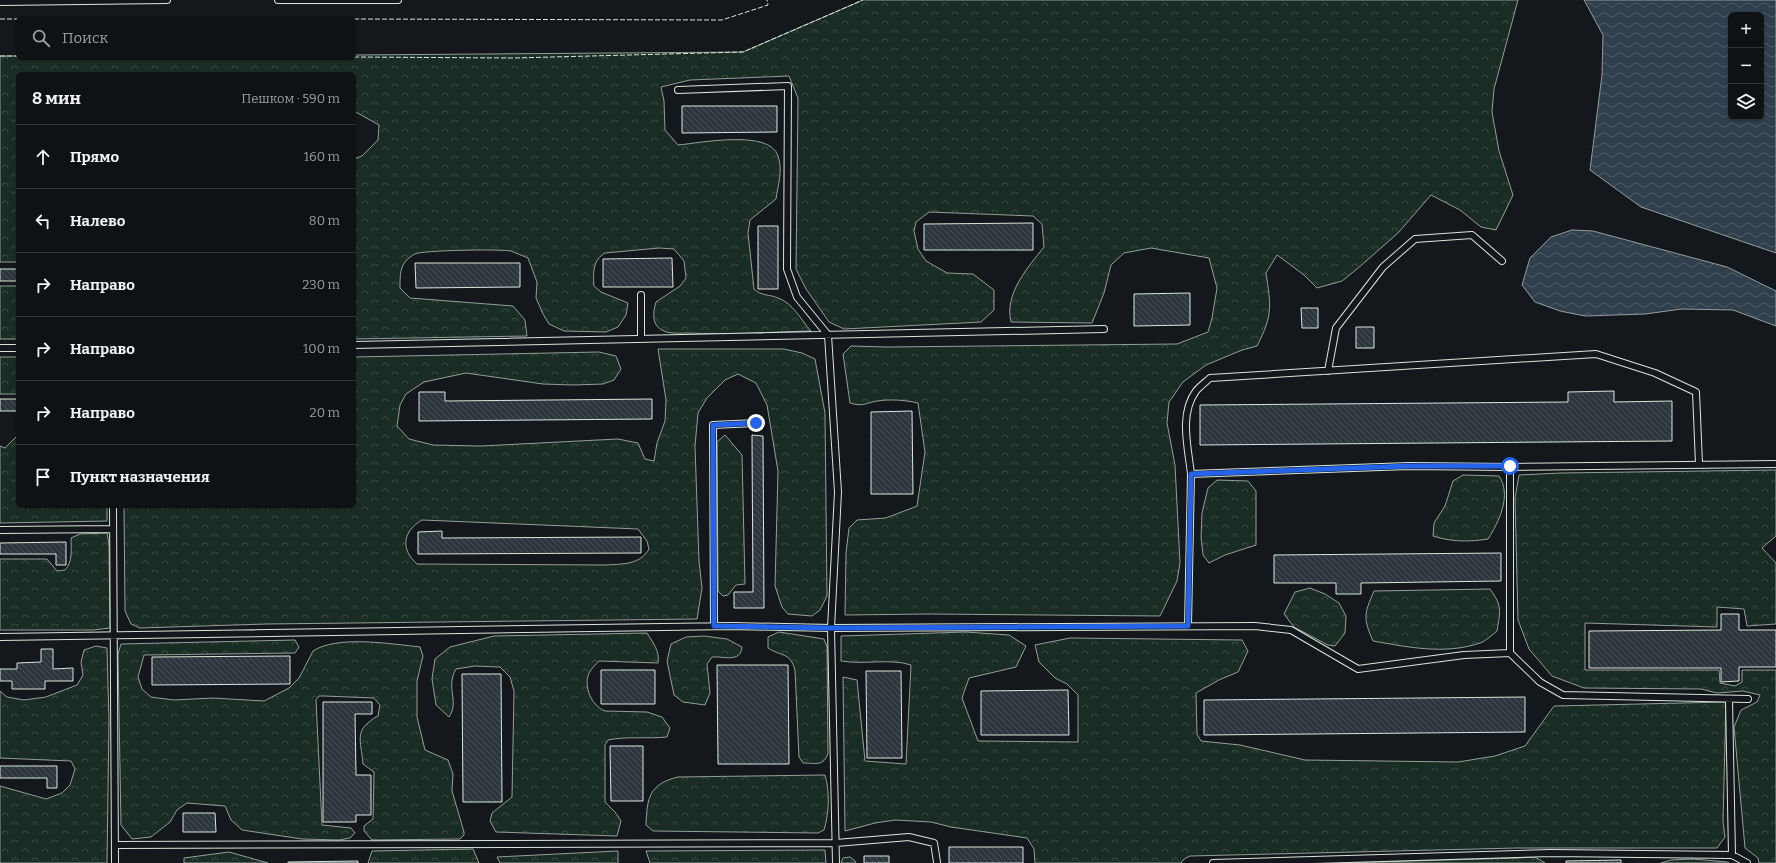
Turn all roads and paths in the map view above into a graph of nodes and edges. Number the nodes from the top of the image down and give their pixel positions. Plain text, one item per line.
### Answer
1 (167, 0) edge
2 (278, 0) edge
3 (398, 0) edge
4 (0, 2) edge
5 (678, 90) dead end
6 (1502, 261) dead end
7 (641, 295) dead end
8 (1104, 329) dead end
9 (828, 335) junction
10 (641, 339) junction
11 (356, 345) edge
12 (0, 348) edge
13 (16, 348) edge
14 (1328, 371) junction
15 (756, 423) dead end
16 (1699, 464) junction
17 (1776, 464) edge
18 (1510, 466) junction
19 (1191, 474) junction
20 (113, 508) edge
21 (113, 529) junction
22 (0, 530) edge
23 (714, 626) junction
24 (1188, 626) junction
25 (831, 628) junction
26 (113, 636) junction
27 (0, 637) edge
28 (1510, 654) junction
29 (1729, 699) junction
30 (1748, 699) dead end
31 (836, 842) junction
32 (115, 845) junction
33 (1732, 855) junction
34 (937, 862) edge
35 (115, 863) edge
36 (836, 863) edge
37 (1213, 863) edge
38 (1747, 863) edge

1 - 4 lane
2 - 3 lane
5 - 9 lane
6 - 14 lane
7 - 10 lane
8 - 9 lane
9 - 10 lane
9 - 25 lane
10 - 11 lane
12 - 13 lane
14 - 16 lane
14 - 19 lane
15 - 23 lane
16 - 17 lane
16 - 18 lane
18 - 19 lane
18 - 28 lane
19 - 24 lane
20 - 21 lane
21 - 22 lane
21 - 26 lane
23 - 25 lane
23 - 26 lane
24 - 25 lane
24 - 28 lane
25 - 31 lane
26 - 27 lane
26 - 32 lane
28 - 29 lane
29 - 30 lane
29 - 33 lane
31 - 32 lane
31 - 34 lane
31 - 36 lane
32 - 35 lane
33 - 37 lane
33 - 38 lane

